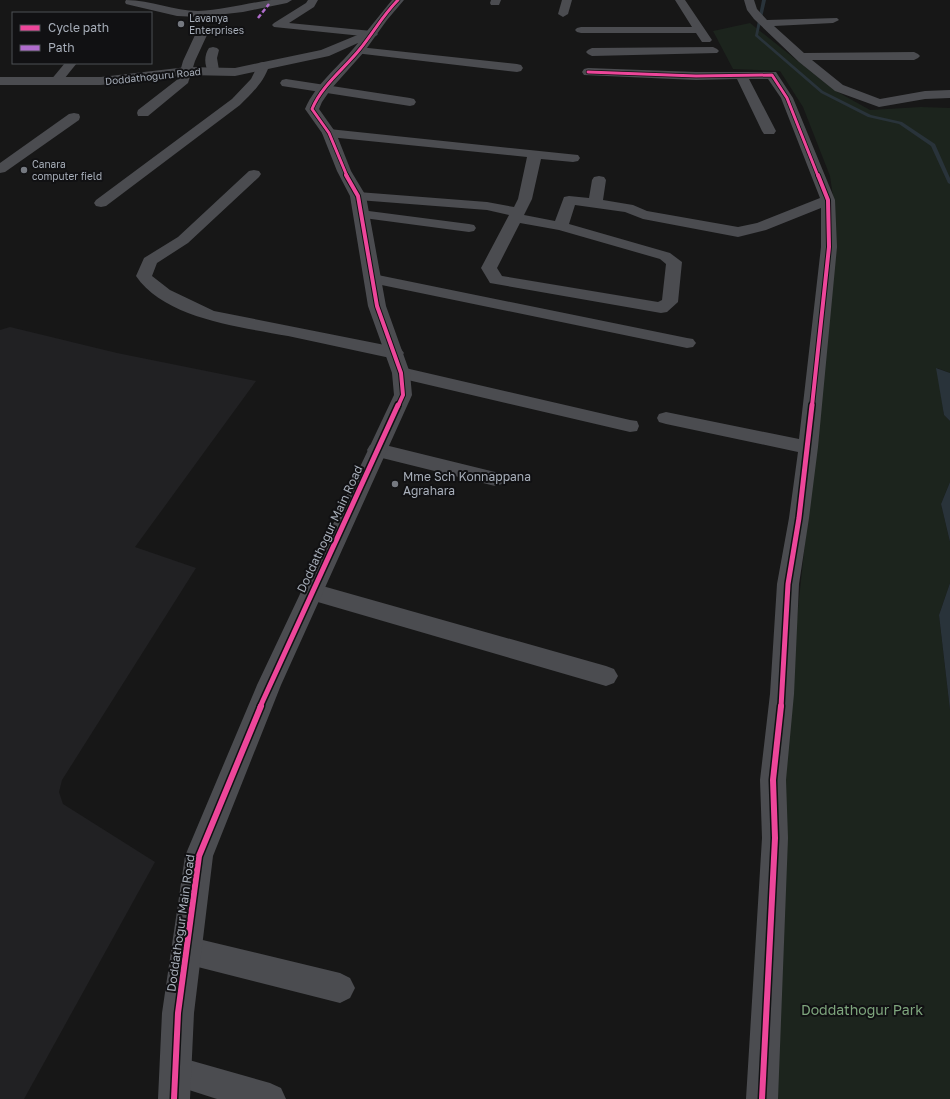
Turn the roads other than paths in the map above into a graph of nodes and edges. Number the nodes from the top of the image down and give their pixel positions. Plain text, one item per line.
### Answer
1 (287, 0) edge
2 (313, 0) edge
3 (398, 0) edge
4 (567, 0) edge
5 (680, 0) edge
6 (749, 0) edge
7 (130, 2) dead end
8 (186, 2) dead end
9 (269, 4) junction
10 (236, 10) junction
11 (170, 11) junction
12 (130, 12) edge
13 (563, 14) dead end
14 (228, 18) dead end
15 (258, 18) dead end
16 (833, 20) dead end
17 (765, 23) junction
18 (581, 30) dead end
19 (700, 30) junction
20 (372, 34) junction
21 (201, 35) dead end
22 (213, 50) dead end
23 (359, 51) junction
24 (713, 51) junction
25 (592, 52) dead end
26 (914, 56) dead end
27 (802, 57) junction
28 (70, 64) edge
29 (263, 66) junction
30 (517, 68) dead end
31 (213, 70) junction
32 (187, 71) junction
33 (588, 72) dead end
34 (735, 75) junction
35 (0, 81) edge
36 (56, 81) junction
37 (286, 83) dead end
38 (324, 89) junction
39 (950, 94) edge
40 (410, 102) dead end
41 (144, 114) dead end
42 (74, 117) dead end
43 (769, 130) dead end
44 (329, 134) junction
45 (535, 154) junction
46 (573, 158) dead end
47 (0, 169) edge
48 (254, 174) dead end
49 (599, 180) dead end
50 (828, 200) junction
51 (101, 203) dead end
52 (595, 203) junction
53 (360, 205) junction
54 (517, 215) junction
55 (561, 226) junction
56 (469, 228) dead end
57 (373, 279) junction
58 (687, 344) dead end
59 (398, 363) junction
60 (666, 418) dead end
61 (630, 426) dead end
62 (808, 447) junction
63 (377, 450) junction
64 (495, 479) dead end
65 (312, 592) junction
66 (606, 676) dead end
67 (186, 950) junction
68 (340, 988) dead end
69 (175, 1085) edge
70 (270, 1099) edge
71 (762, 1099) edge

1 - 9 street
2 - 20 street
3 - 20 street, Doddathogur Main Road
4 - 13 street
5 - 19 street
6 - 17 street
7 - 11 street
8 - 11 street
9 - 10 street
9 - 15 street
10 - 11 street
10 - 14 street
11 - 12 street
16 - 17 street
17 - 27 street
18 - 19 street
19 - 24 street
20 - 23 street, Doddathogur Main Road
20 - 29 street, Doddathoguru Road
21 - 32 street
22 - 31 street
23 - 30 street
23 - 38 street, Doddathogur Main Road
24 - 25 street
24 - 34 street
26 - 27 street
27 - 39 street
28 - 36 street
29 - 31 street, Doddathoguru Road
29 - 51 street
31 - 32 street, Doddathoguru Road
32 - 36 street, Doddathoguru Road
32 - 41 street
33 - 34 street
34 - 43 street
34 - 50 street
35 - 36 street, Doddathoguru Road
37 - 38 street
38 - 40 street
38 - 44 street, Doddathogur Main Road
42 - 47 street
44 - 45 street
44 - 53 street, Doddathogur Main Road
45 - 46 street
45 - 54 street
48 - 59 street
49 - 52 street
50 - 52 street
50 - 62 street
52 - 55 street
53 - 54 street
53 - 56 street
53 - 57 street, Doddathogur Main Road
54 - 55 street
54 - 55 street
57 - 58 street
57 - 59 street, Doddathogur Main Road
59 - 61 street
59 - 63 street, Doddathogur Main Road
60 - 62 street
62 - 71 street
63 - 64 street
63 - 65 street, Doddathogur Main Road
65 - 66 street
65 - 67 street, Doddathogur Main Road
67 - 68 street
67 - 69 street, Doddathogur Main Road
69 - 70 street

